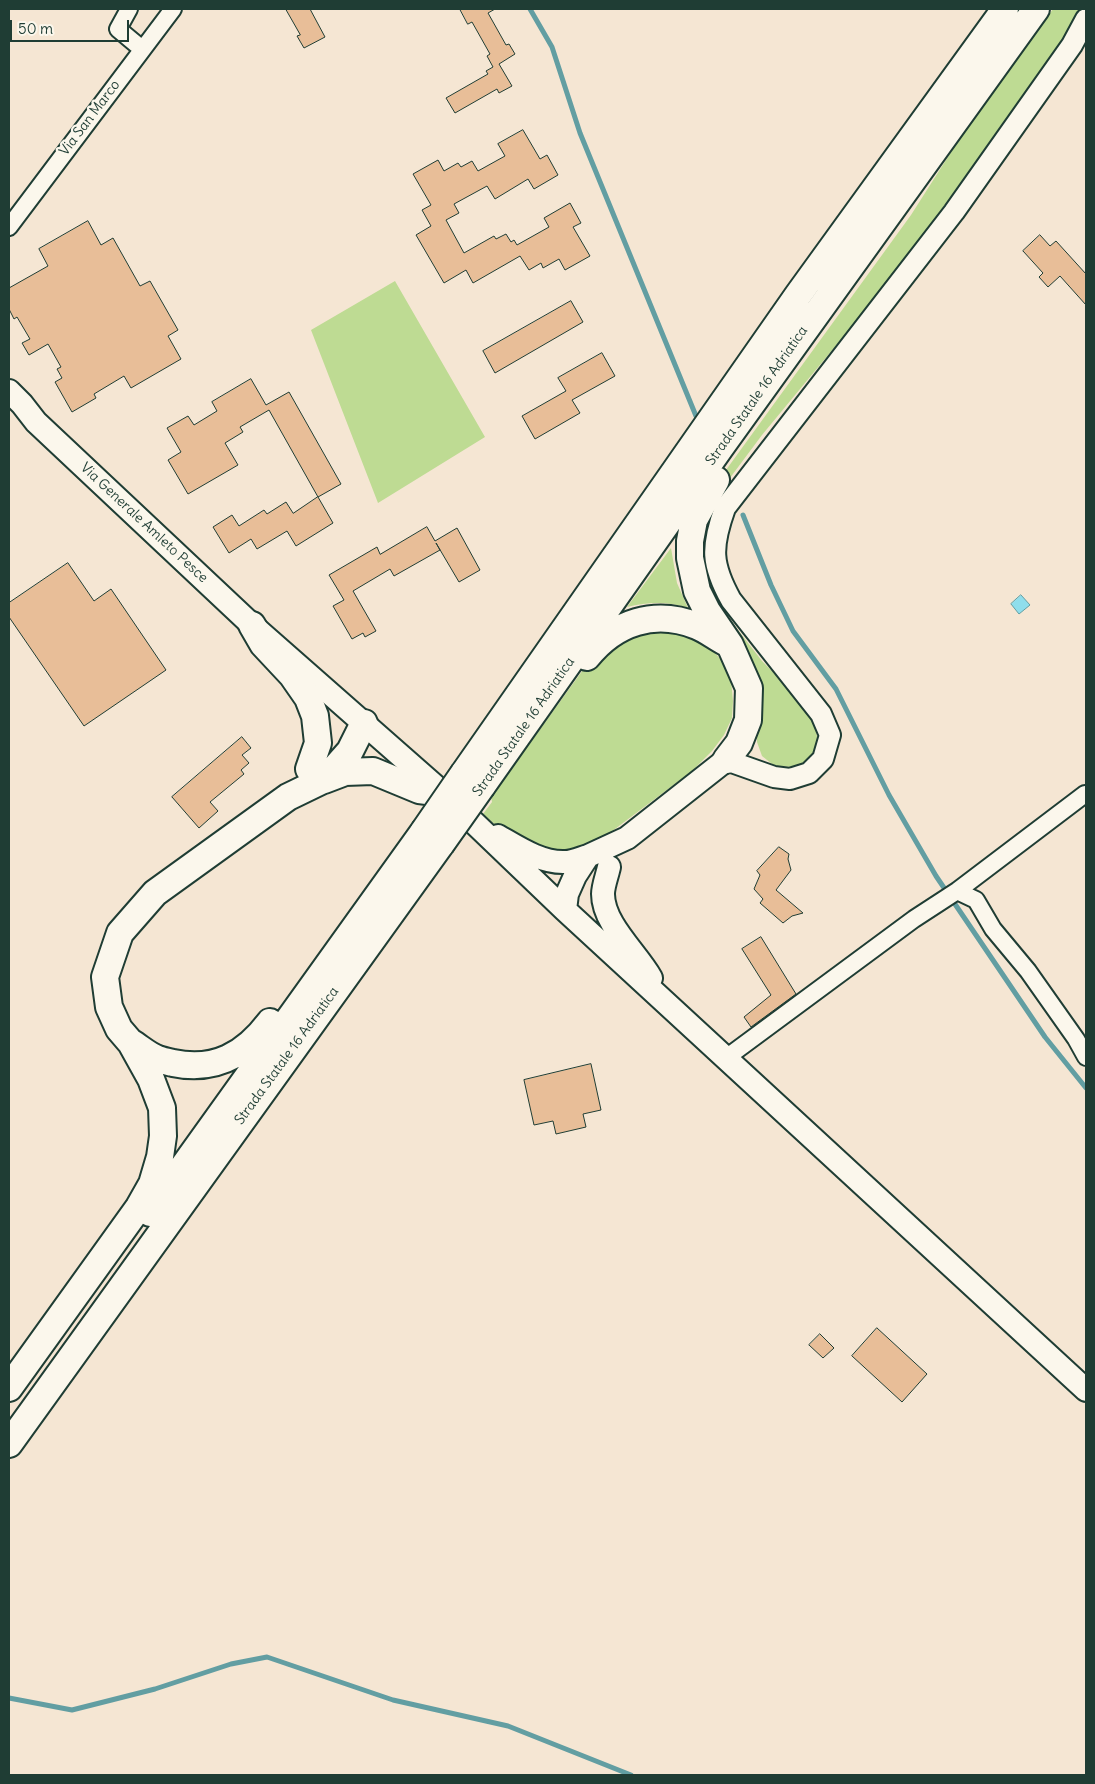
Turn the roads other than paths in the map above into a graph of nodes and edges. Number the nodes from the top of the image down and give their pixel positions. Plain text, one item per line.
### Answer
1 (129, 9) edge
2 (172, 9) edge
3 (1005, 9) edge
4 (1036, 9) edge
5 (1086, 19) edge
6 (142, 49) junction
7 (934, 150) junction
8 (9, 227) edge
9 (9, 391) edge
10 (9, 404) edge
11 (36, 422) junction
12 (252, 625) junction
13 (730, 645) junction
14 (364, 723) junction
15 (726, 760) junction
16 (315, 775) junction
17 (472, 780) junction
18 (443, 793) junction
19 (1085, 794) edge
20 (482, 832) junction
21 (432, 838) junction
22 (627, 838) junction
23 (588, 856) junction
24 (609, 868) junction
25 (957, 891) junction
26 (565, 910) junction
27 (665, 1002) junction
28 (131, 1043) junction
29 (1086, 1057) edge
30 (726, 1058) junction
31 (9, 1388) edge
32 (1086, 1390) edge
33 (9, 1409) edge
34 (9, 1444) edge

1 - 6 street
2 - 6 street, Via San Marco
3 - 17 highway, Strada Statale 16 Adriatica
4 - 7 highway, Strada Statale 16 Adriatica
5 - 15 street
6 - 8 street, Via San Marco
7 - 13 highway
7 - 17 highway, Strada Statale 16 Adriatica
9 - 11 main road
10 - 11 main road
11 - 12 main road, Via Generale Amleto Pesce
12 - 14 main road, Via Generale Amleto Pesce
12 - 16 highway
13 - 15 highway
13 - 17 highway
14 - 16 highway
14 - 18 main road, Via Generale Amleto Pesce
15 - 22 main road
16 - 18 highway
16 - 28 highway
17 - 21 highway, Strada Statale 16 Adriatica, bridge
18 - 20 main road, Via Generale Amleto Pesce
19 - 25 street
20 - 23 main road
20 - 26 main road, Via Generale Amleto Pesce
21 - 28 highway
21 - 33 highway, Strada Statale 16 Adriatica
21 - 34 highway, Strada Statale 16 Adriatica
22 - 23 main road
22 - 24 main road
23 - 26 main road
24 - 26 main road
24 - 27 main road
25 - 29 street
25 - 30 street
26 - 27 main road, Via Generale Amleto Pesce
27 - 30 main road, Via Generale Amleto Pesce
28 - 31 highway
30 - 32 main road, Via Generale Amleto Pesce

